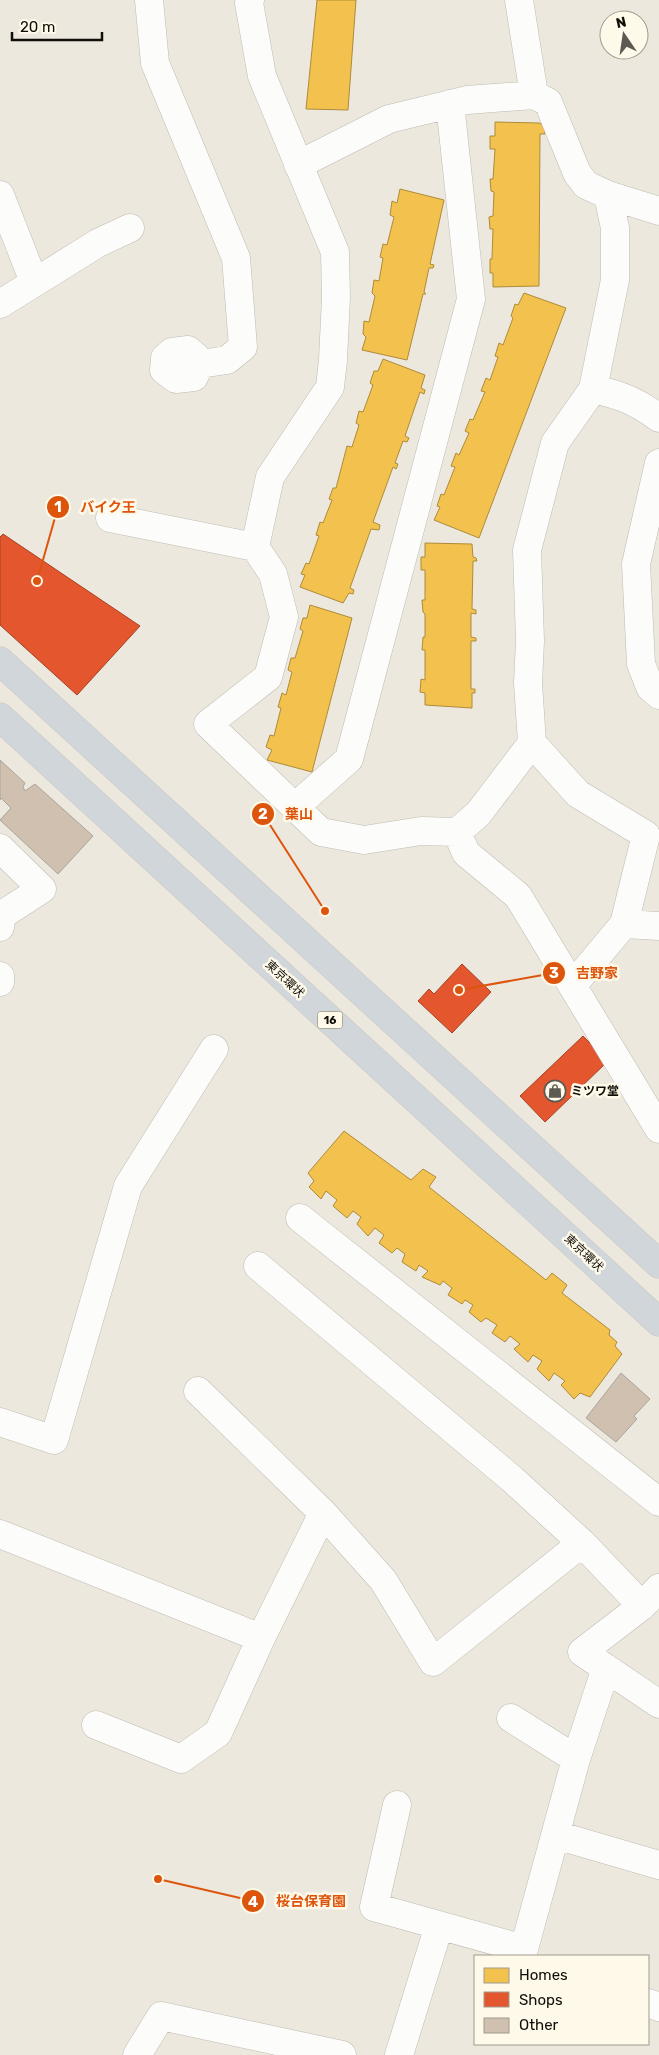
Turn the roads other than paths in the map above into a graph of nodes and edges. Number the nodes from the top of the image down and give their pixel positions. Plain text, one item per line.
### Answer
1 (149, 0) edge
2 (250, 0) edge
3 (519, 0) edge
4 (534, 95) junction
5 (450, 104) junction
6 (298, 165) junction
7 (0, 195) edge
8 (608, 195) junction
9 (659, 211) edge
10 (130, 228) dead end
11 (34, 282) junction
12 (0, 304) edge
13 (200, 364) dead end
14 (593, 389) junction
15 (659, 418) edge
16 (659, 463) edge
17 (110, 518) dead end
18 (255, 546) junction
19 (0, 661) edge
20 (659, 695) edge
21 (0, 717) edge
22 (532, 742) junction
23 (295, 807) junction
24 (457, 832) junction
25 (0, 848) edge
26 (624, 924) junction
27 (659, 926) edge
28 (0, 927) edge
29 (0, 976) edge
30 (0, 982) edge
31 (572, 985) junction
32 (214, 1050) dead end
33 (659, 1128) edge
34 (300, 1218) dead end
35 (659, 1264) edge
36 (258, 1266) dead end
37 (659, 1322) edge
38 (198, 1391) dead end
39 (0, 1422) edge
40 (659, 1502) edge
41 (323, 1513) junction
42 (0, 1534) edge
43 (582, 1543) junction
44 (651, 1597) edge
45 (261, 1638) junction
46 (606, 1668) junction
47 (659, 1704) edge
48 (511, 1718) dead end
49 (96, 1725) dead end
50 (576, 1759) junction
51 (397, 1805) dead end
52 (556, 1834) junction
53 (659, 1865) edge
54 (439, 1926) junction
55 (523, 1952) edge
56 (137, 2055) edge
57 (342, 2055) edge
58 (399, 2055) edge

1 - 13 street
2 - 6 street
3 - 4 street
4 - 5 street
4 - 8 street
5 - 6 street
5 - 23 street
6 - 18 street
7 - 11 street
8 - 9 street
8 - 14 street
10 - 11 street
11 - 12 street
14 - 15 street
14 - 22 street
16 - 20 street
17 - 18 street
18 - 23 street
19 - 35 highway
21 - 37 highway, 東京環状 / 16
22 - 24 street
22 - 26 street
23 - 24 street
24 - 31 street
25 - 28 street
26 - 27 street
26 - 31 street
29 - 30 street
31 - 33 street
32 - 39 street
34 - 40 street
36 - 43 street
38 - 41 street
41 - 43 street
41 - 45 street
42 - 45 street
43 - 44 street
44 - 46 street
45 - 49 street
46 - 47 street
46 - 50 street
48 - 50 street
50 - 52 street
51 - 54 street
52 - 53 street
52 - 55 street
54 - 55 street
54 - 58 street
56 - 57 street

